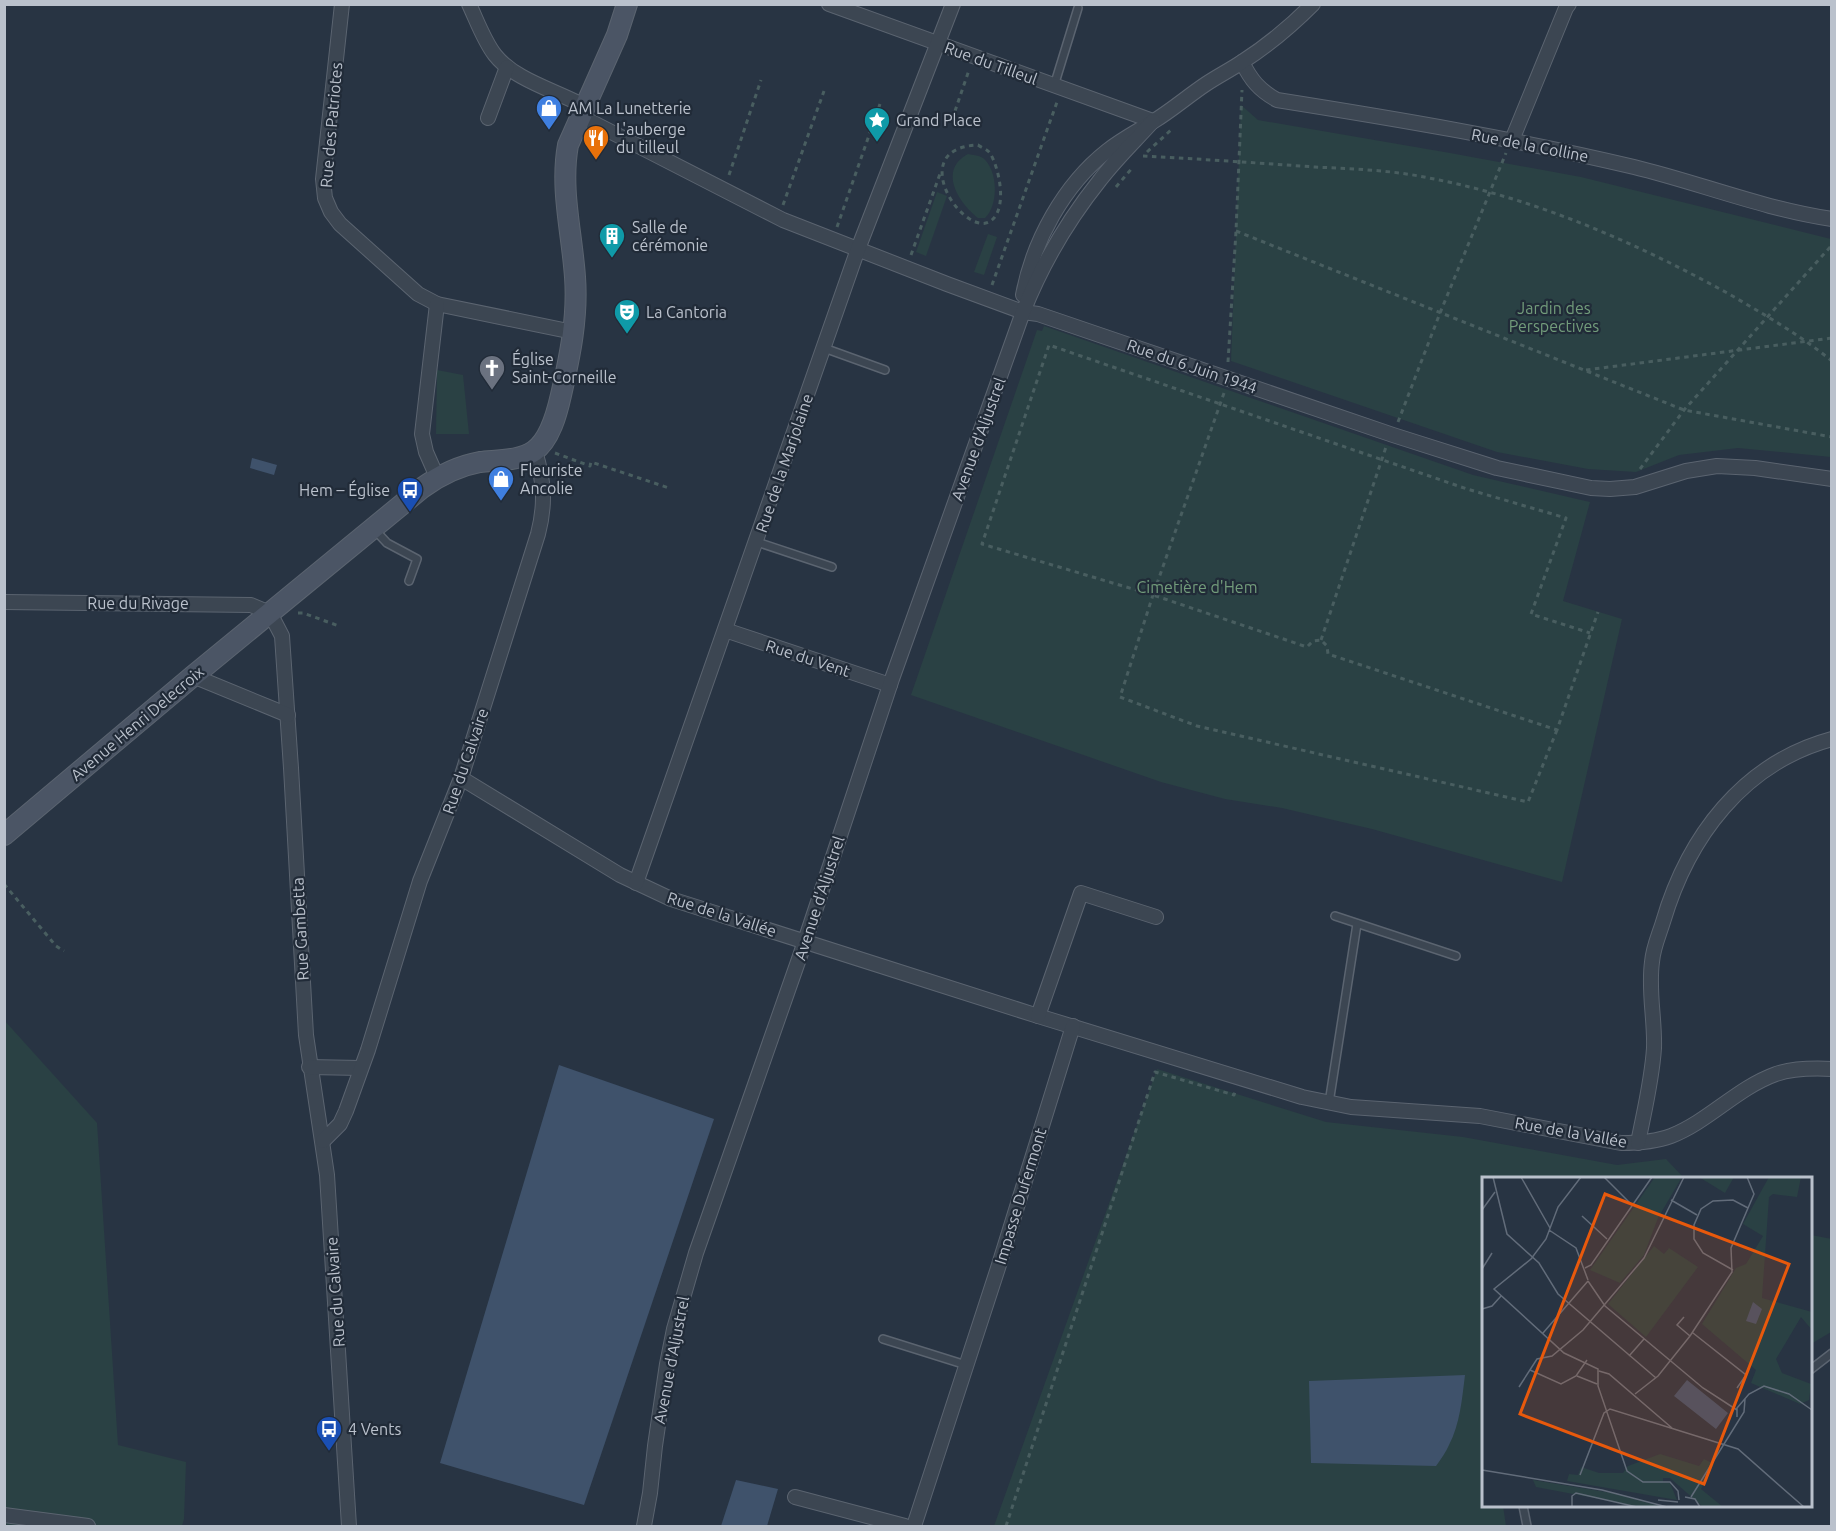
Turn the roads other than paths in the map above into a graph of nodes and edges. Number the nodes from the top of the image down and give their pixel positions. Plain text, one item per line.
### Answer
1 (342, 4) edge
2 (469, 4) edge
3 (627, 4) edge
4 (829, 4) edge
5 (953, 4) edge
6 (1313, 4) edge
7 (1567, 6) edge
8 (1078, 8) dead end
9 (938, 44) junction
10 (1242, 62) junction
11 (507, 67) junction
12 (1058, 87) junction
13 (580, 116) junction
14 (488, 118) dead end
15 (1153, 122) junction
16 (1512, 140) junction
17 (1832, 219) edge
18 (858, 249) junction
19 (437, 304) junction
20 (1023, 312) junction
21 (573, 332) junction
22 (824, 348) junction
23 (885, 370) dead end
24 (539, 446) junction
25 (437, 477) junction
26 (1832, 479) edge
27 (373, 528) junction
28 (756, 542) junction
29 (832, 567) dead end
30 (409, 581) dead end
31 (4, 602) edge
32 (270, 613) junction
33 (725, 630) junction
34 (193, 676) junction
35 (890, 685) junction
36 (288, 715) junction
37 (1832, 739) edge
38 (461, 778) junction
39 (4, 835) edge
40 (636, 883) junction
41 (1335, 916) dead end
42 (1156, 917) dead end
43 (1357, 924) junction
44 (805, 941) junction
45 (1456, 956) dead end
46 (1038, 1016) junction
47 (1073, 1026) junction
48 (309, 1067) junction
49 (360, 1068) junction
50 (1832, 1069) edge
51 (1329, 1103) junction
52 (323, 1141) junction
53 (1638, 1143) junction
54 (883, 1339) dead end
55 (1832, 1353) edge
56 (966, 1365) junction
57 (1812, 1368) edge
58 (650, 1493) junction
59 (795, 1497) dead end
60 (1523, 1507) edge
61 (4, 1513) edge
62 (88, 1527) edge
63 (350, 1527) edge
64 (644, 1527) edge
65 (652, 1527) edge
66 (905, 1527) edge
67 (914, 1527) edge
68 (1527, 1527) edge

1 - 19 street, Rue des Patriotes
2 - 11 street
3 - 13 main road
4 - 9 street, Rue du Tilleul
5 - 9 street, Rue de la Marjolaine
6 - 10 street, Avenue d'Aljustrel
7 - 16 street
8 - 12 lane
9 - 12 street, Rue du Tilleul
9 - 18 street, Rue de la Marjolaine
10 - 15 street, Avenue d'Aljustrel
10 - 16 street, Rue de la Colline
11 - 13 street
11 - 14 street
12 - 15 street, Rue du Tilleul
13 - 18 street, Rue du 6 Juin 1944
13 - 21 main road
15 - 20 street, Avenue d'Aljustrel
16 - 17 street, Rue de la Colline
18 - 20 street, Rue du 6 Juin 1944
18 - 22 street, Rue de la Marjolaine
19 - 21 street
19 - 25 street
20 - 26 street, Rue du 6 Juin 1944
20 - 35 street, Avenue d'Aljustrel
21 - 24 main road
22 - 23 lane
22 - 28 street, Rue de la Marjolaine
24 - 25 main road, Avenue Henri Delecroix
24 - 38 street, Rue du Calvaire
25 - 27 main road, Avenue Henri Delecroix
27 - 30 lane
27 - 32 main road, Avenue Henri Delecroix
28 - 29 lane
28 - 33 street, Rue de la Marjolaine
31 - 32 street, Rue du Rivage
32 - 34 main road, Avenue Henri Delecroix
32 - 36 street, Rue Gambetta
33 - 35 street, Rue du Vent
33 - 40 street, Rue de la Marjolaine
34 - 36 street
34 - 39 main road, Avenue Henri Delecroix
35 - 44 street, Avenue d'Aljustrel
36 - 48 street, Rue Gambetta
37 - 53 street
38 - 40 street, Rue de la Vallée
38 - 49 street, Rue du Calvaire
40 - 44 street, Rue de la Vallée
41 - 43 lane
42 - 46 street
43 - 45 lane
43 - 51 lane
44 - 46 street, Rue de la Vallée
44 - 58 street, Avenue d'Aljustrel
46 - 47 street, Rue de la Vallée
47 - 51 street, Rue de la Vallée
47 - 56 street, Impasse Dufermont
48 - 49 street
48 - 52 street, Rue Gambetta
49 - 52 street, Rue du Calvaire
50 - 53 street, Rue de la Vallée
51 - 53 street, Rue de la Vallée
52 - 63 street, Rue du Calvaire
54 - 56 lane
55 - 57 lane
56 - 67 street, Impasse Dufermont
58 - 64 street, Avenue d'Aljustrel
58 - 65 street, Avenue d'Aljustrel
59 - 66 street
60 - 68 lane
61 - 62 street

